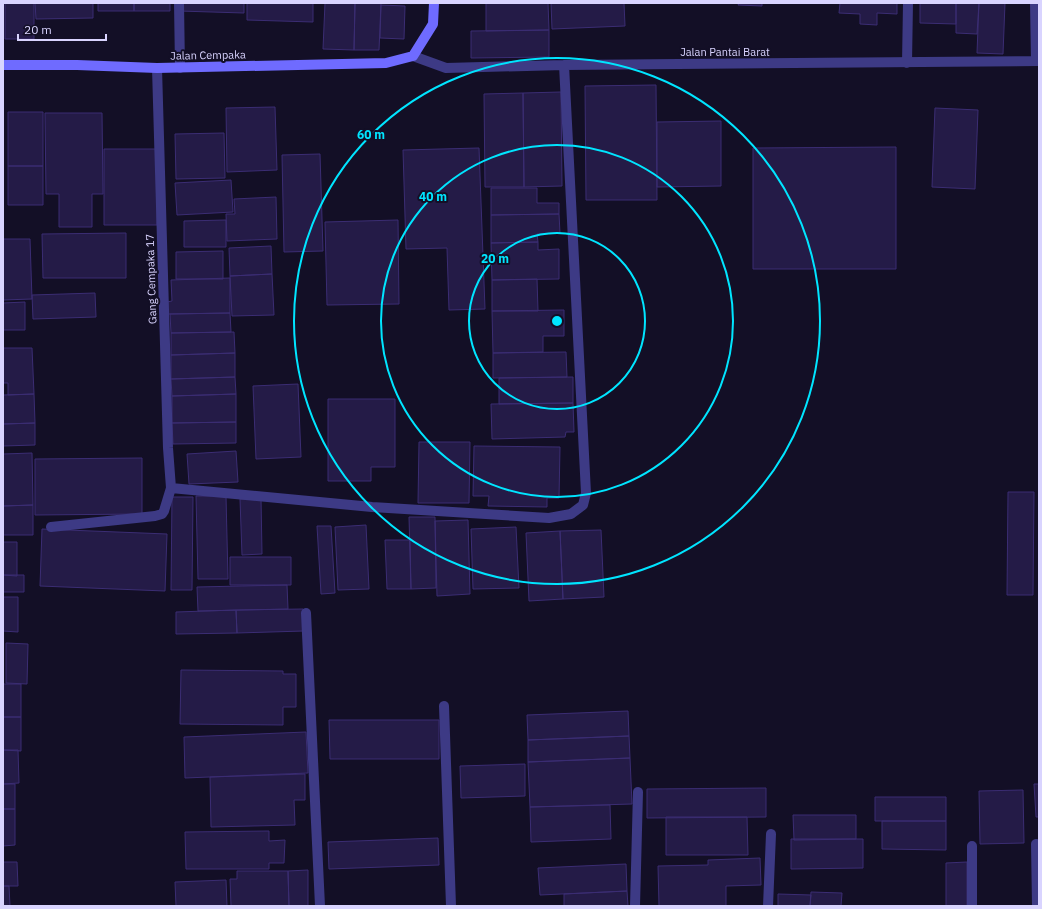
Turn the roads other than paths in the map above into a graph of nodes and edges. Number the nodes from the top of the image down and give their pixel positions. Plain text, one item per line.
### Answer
1 (179, 3) edge
2 (434, 3) edge
3 (908, 3) edge
4 (1035, 3) edge
5 (413, 56) junction
6 (1037, 61) edge
7 (906, 63) junction
8 (3, 65) edge
9 (564, 65) junction
10 (157, 68) junction
11 (180, 68) junction
12 (171, 488) junction
13 (51, 527) dead end
14 (306, 613) dead end
15 (444, 706) dead end
16 (638, 792) dead end
17 (771, 834) dead end
18 (1036, 844) dead end
19 (972, 846) dead end
20 (320, 906) edge
21 (451, 906) edge
22 (635, 906) edge
23 (768, 906) edge
24 (972, 906) edge
25 (1037, 906) edge

1 - 11 street
2 - 5 street
3 - 7 street
4 - 6 street
5 - 9 street, Jalan Pantai Barat
5 - 11 street, Jalan Cempaka
6 - 7 street, Jalan Pantai Barat
7 - 9 street, Jalan Pantai Barat
8 - 10 street, Jalan Cempaka
9 - 12 street
10 - 11 street, Jalan Cempaka
10 - 12 street, Gang Cempaka 17
12 - 13 street
14 - 20 street
15 - 21 street
16 - 22 street
17 - 23 street
18 - 25 street
19 - 24 street

